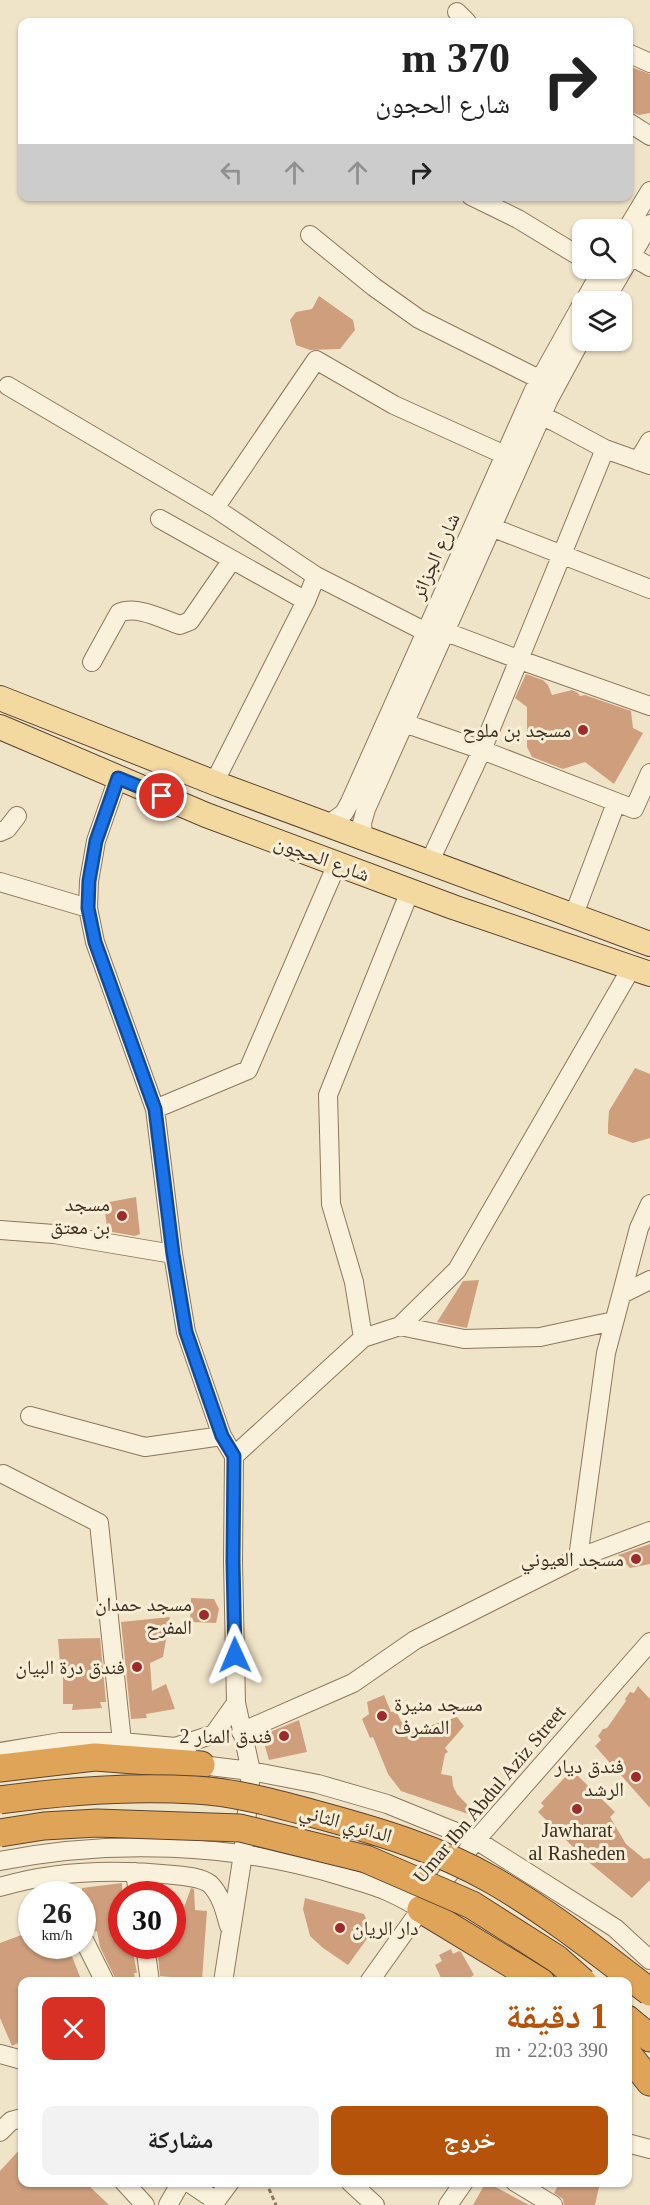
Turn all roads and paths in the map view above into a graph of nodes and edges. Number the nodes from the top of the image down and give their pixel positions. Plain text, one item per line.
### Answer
1 (633, 54) edge
2 (650, 63) edge
3 (633, 125) edge
4 (650, 136) edge
5 (640, 195) edge
6 (481, 201) edge
7 (630, 219) edge
8 (650, 224) edge
9 (310, 235) dead end
10 (572, 252) edge
11 (632, 254) edge
12 (632, 257) edge
13 (650, 267) edge
14 (572, 322) edge
15 (575, 351) edge
16 (539, 379) junction
17 (8, 386) dead end
18 (541, 416) junction
19 (650, 441) edge
20 (605, 449) junction
21 (504, 455) junction
22 (644, 463) edge
23 (215, 508) junction
24 (160, 519) dead end
25 (491, 527) junction
26 (562, 553) junction
27 (232, 560) junction
28 (316, 576) junction
29 (650, 589) edge
30 (306, 601) junction
31 (433, 630) junction
32 (520, 660) junction
33 (92, 662) dead end
34 (0, 698) edge
35 (650, 706) edge
36 (404, 723) junction
37 (0, 727) edge
38 (482, 750) junction
39 (650, 773) edge
40 (118, 778) junction
41 (214, 783) junction
42 (616, 803) junction
43 (17, 816) dead end
44 (328, 824) junction
45 (0, 832) edge
46 (363, 837) junction
47 (337, 864) junction
48 (429, 864) junction
49 (0, 882) edge
50 (410, 891) junction
51 (88, 908) junction
52 (573, 917) junction
53 (650, 944) edge
54 (641, 970) edge
55 (155, 1109) junction
56 (650, 1204) edge
57 (0, 1230) edge
58 (173, 1254) junction
59 (650, 1280) edge
60 (622, 1294) junction
61 (614, 1321) junction
62 (400, 1326) junction
63 (363, 1338) junction
64 (30, 1416) dead end
65 (222, 1436) junction
66 (234, 1456) junction
67 (3, 1474) dead end
68 (650, 1532) edge
69 (578, 1558) junction
70 (650, 1642) edge
71 (236, 1703) junction
72 (241, 1732) junction
73 (122, 1742) junction
74 (176, 1747) junction
75 (0, 1752) edge
76 (201, 1764) junction
77 (0, 1768) edge
78 (251, 1771) junction
79 (0, 1800) edge
80 (0, 1833) edge
81 (476, 1840) junction
82 (243, 1854) junction
83 (0, 1861) edge
84 (135, 1872) junction
85 (56, 1876) junction
86 (58, 1881) edge
87 (136, 1881) edge
88 (0, 1887) edge
89 (422, 1909) junction
90 (230, 1929) junction
91 (94, 1959) edge
92 (147, 1959) edge
93 (650, 1960) edge
94 (102, 1977) edge
95 (149, 1977) edge
96 (224, 1977) edge
97 (373, 1977) edge
98 (533, 1977) edge
99 (577, 1977) edge
100 (630, 1977) edge
101 (632, 1978) edge
102 (650, 1992) edge
103 (632, 2023) edge
104 (650, 2038) edge
105 (0, 2054) edge
106 (18, 2059) edge
107 (632, 2060) edge
108 (650, 2082) edge
109 (632, 2145) edge
110 (650, 2150) edge
111 (129, 2187) edge
112 (178, 2187) edge
113 (194, 2187) edge
114 (226, 2187) edge
115 (268, 2187) edge
116 (355, 2187) edge
117 (461, 2187) edge
118 (523, 2187) edge
119 (214, 2203) edge
120 (145, 2205) edge
121 (168, 2205) edge
122 (276, 2205) edge
123 (375, 2205) edge
124 (448, 2205) edge
125 (553, 2205) edge

1 - 2 street
3 - 4 street
5 - 7 street
6 - 10 street
8 - 11 street
9 - 16 street
12 - 13 street
14 - 16 street, شارع الجزائر
15 - 18 street, شارع الجزائر
16 - 21 street, شارع الجزائر
17 - 23 street
18 - 20 street
18 - 25 street, شارع الجزائر
19 - 22 street
20 - 22 street
20 - 26 street
21 - 23 street
21 - 31 street, شارع الجزائر
23 - 28 street
24 - 27 street
25 - 26 street
25 - 31 street, شارع الجزائر
26 - 29 street
26 - 32 street
27 - 30 street
27 - 33 street
28 - 30 street
28 - 31 street
30 - 41 street
31 - 32 street
31 - 36 street, شارع الجزائر
31 - 44 street, شارع الجزائر
32 - 35 street
32 - 38 street
34 - 41 main road, شارع الحجون
36 - 38 street
36 - 46 street, شارع الجزائر
37 - 40 main road, شارع الحجون
38 - 42 street
38 - 48 street
39 - 42 street
40 - 47 main road, شارع الحجون
40 - 51 street
41 - 44 main road, شارع الحجون
42 - 52 street
43 - 45 street
44 - 46 main road, شارع الحجون
46 - 48 main road, شارع الحجون
47 - 50 main road, شارع الحجون
47 - 55 street
48 - 52 main road, شارع الحجون
49 - 51 street
50 - 54 main road, شارع الحجون
50 - 63 street
51 - 55 street
52 - 53 main road, شارع الحجون
54 - 62 street
55 - 58 street
56 - 60 street
57 - 58 street
58 - 65 street
59 - 60 street
60 - 61 street
61 - 62 street
61 - 69 street
62 - 63 street
63 - 66 street
64 - 65 street
65 - 66 street
66 - 71 street
67 - 73 street
68 - 69 street
69 - 72 street
70 - 81 street, Umar Ibn Abdul Aziz Street
71 - 72 street
71 - 74 street
72 - 78 street
73 - 74 street
73 - 75 street
74 - 76 street
76 - 77 highway
76 - 78 street
78 - 81 street
78 - 82 street
79 - 100 highway, الدائري الثاني, bridge
80 - 99 highway, الدائري الثاني, bridge
81 - 89 street, Umar Ibn Abdul Aziz Street
81 - 93 street
82 - 83 street
82 - 89 street
82 - 90 street
84 - 85 street
84 - 87 street
84 - 90 street
85 - 86 street
85 - 88 street
89 - 97 street, Umar Ibn Abdul Aziz Street
89 - 98 highway
90 - 96 street
91 - 94 street
92 - 95 street
101 - 102 highway, الدائري الثاني, bridge
103 - 104 highway
105 - 106 street
107 - 108 highway
109 - 110 street
111 - 120 street
112 - 121 street
113 - 119 street
114 - 119 street
115 - 122 path
116 - 123 street
117 - 124 street
118 - 125 street

